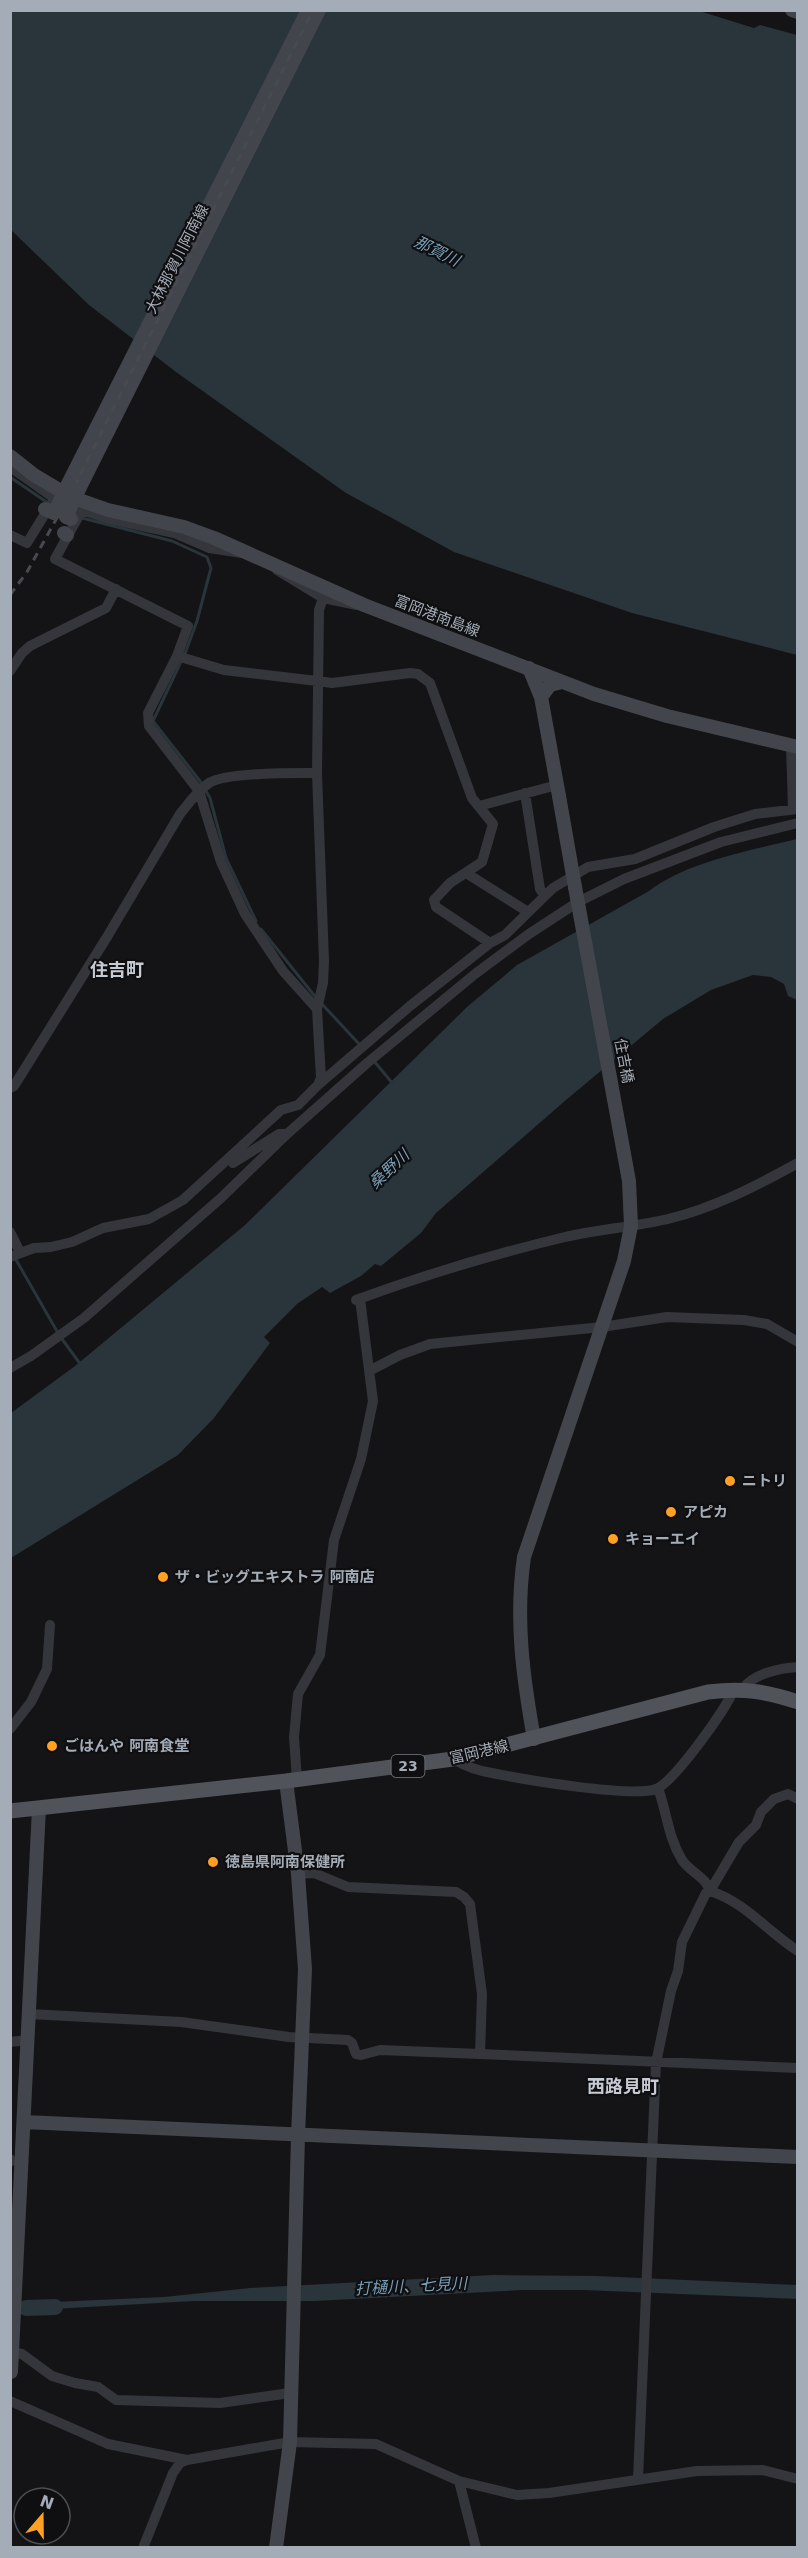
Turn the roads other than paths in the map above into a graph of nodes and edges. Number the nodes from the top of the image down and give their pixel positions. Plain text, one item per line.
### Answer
1 (308, 10) edge
2 (319, 10) edge
3 (792, 10) edge
4 (798, 12) edge
5 (10, 456) edge
6 (10, 467) edge
7 (80, 476) junction
8 (48, 507) junction
9 (77, 516) junction
10 (10, 535) edge
11 (245, 554) junction
12 (271, 565) junction
13 (116, 589) junction
14 (323, 598) junction
15 (364, 605) junction
16 (181, 658) junction
17 (529, 668) junction
18 (10, 671) edge
19 (317, 681) junction
20 (562, 682) junction
21 (541, 697) junction
22 (794, 746) edge
23 (317, 773) junction
24 (203, 788) junction
25 (558, 790) junction
26 (525, 792) junction
27 (479, 806) junction
28 (795, 809) edge
29 (798, 823) edge
30 (466, 873) junction
31 (545, 896) junction
32 (578, 906) junction
33 (528, 912) junction
34 (490, 944) junction
35 (318, 1003) junction
36 (318, 1085) junction
37 (10, 1088) edge
38 (287, 1134) junction
39 (798, 1163) edge
40 (214, 1172) junction
41 (631, 1223) junction
42 (10, 1233) edge
43 (15, 1255) edge
44 (602, 1327) junction
45 (798, 1342) edge
46 (10, 1368) edge
47 (369, 1371) junction
48 (50, 1625) dead end
49 (798, 1667) edge
50 (739, 1689) junction
51 (798, 1702) edge
52 (10, 1729) edge
53 (534, 1739) junction
54 (453, 1759) junction
55 (292, 1781) junction
56 (658, 1788) junction
57 (798, 1799) edge
58 (39, 1808) junction
59 (10, 1811) edge
60 (298, 1874) junction
61 (710, 1891) junction
62 (798, 1951) edge
63 (29, 2014) junction
64 (303, 2038) junction
65 (28, 2040) junction
66 (10, 2042) edge
67 (480, 2054) junction
68 (656, 2063) junction
69 (798, 2068) edge
70 (24, 2122) junction
71 (297, 2136) junction
72 (651, 2150) junction
73 (798, 2157) edge
74 (14, 2161) edge
75 (13, 2292) edge
76 (12, 2352) junction
77 (11, 2372) edge
78 (290, 2393) junction
79 (10, 2402) edge
80 (290, 2442) junction
81 (187, 2460) junction
82 (638, 2479) junction
83 (798, 2479) edge
84 (459, 2481) junction
85 (143, 2547) edge
86 (276, 2547) edge
87 (476, 2547) edge

1 - 7 street, 大林那賀川阿南線
2 - 7 street, 大林那賀川阿南線
3 - 4 street
5 - 7 street
6 - 8 street
7 - 8 street, 大林那賀川阿南線, bridge
7 - 9 street, 大林那賀川阿南線, bridge
7 - 11 street, 富岡港南島線
8 - 9 street
8 - 10 street
9 - 11 street
9 - 13 street
11 - 12 street, 富岡港南島線
12 - 14 street
12 - 15 street, 富岡港南島線
13 - 16 street
13 - 18 street
14 - 15 street
14 - 19 street
15 - 17 street, 富岡港南島線
16 - 19 street
16 - 24 street
17 - 20 street, 富岡港南島線
17 - 21 street, 住吉橋
19 - 23 street
19 - 27 street
20 - 21 street
20 - 22 street, 富岡港南島線
21 - 25 street, 住吉橋
22 - 28 street
23 - 24 street
23 - 35 street
24 - 35 street
24 - 37 street
25 - 26 street
25 - 32 street, 住吉橋, bridge
26 - 27 street
26 - 31 street
27 - 30 street
28 - 31 street
29 - 32 street
30 - 33 street
30 - 34 street
31 - 33 street
32 - 38 street
32 - 41 street, 住吉橋
33 - 34 street
34 - 36 street
35 - 36 street
36 - 40 street
38 - 40 street
38 - 46 street
39 - 41 street
40 - 43 street
41 - 44 street, 住吉橋
41 - 47 street
42 - 43 street
44 - 45 street
44 - 47 street
44 - 53 street, 住吉橋
47 - 55 street
48 - 52 street
49 - 50 street
50 - 51 main road, 富岡港線 / 23
50 - 53 main road, 富岡港線 / 23
50 - 56 street
53 - 54 main road, 富岡港線 / 23
54 - 55 main road, 富岡港線 / 23
54 - 56 street
55 - 58 main road, 富岡港線 / 23
55 - 60 street
56 - 61 street
57 - 61 street
58 - 59 main road, 富岡港線 / 23
58 - 63 street
60 - 64 street
60 - 67 street
61 - 62 street
61 - 68 street
63 - 64 street
63 - 65 street
64 - 67 street
64 - 71 street
65 - 66 street
65 - 70 street
67 - 68 street
68 - 69 street
68 - 72 street
70 - 71 street
70 - 74 street
71 - 72 street
71 - 78 street
72 - 73 street
72 - 82 street
74 - 75 street
75 - 76 street
76 - 77 street
76 - 78 street
78 - 80 street
79 - 81 street
80 - 81 street
80 - 84 street
80 - 86 street
81 - 85 street
82 - 83 street
82 - 84 street
84 - 87 street

